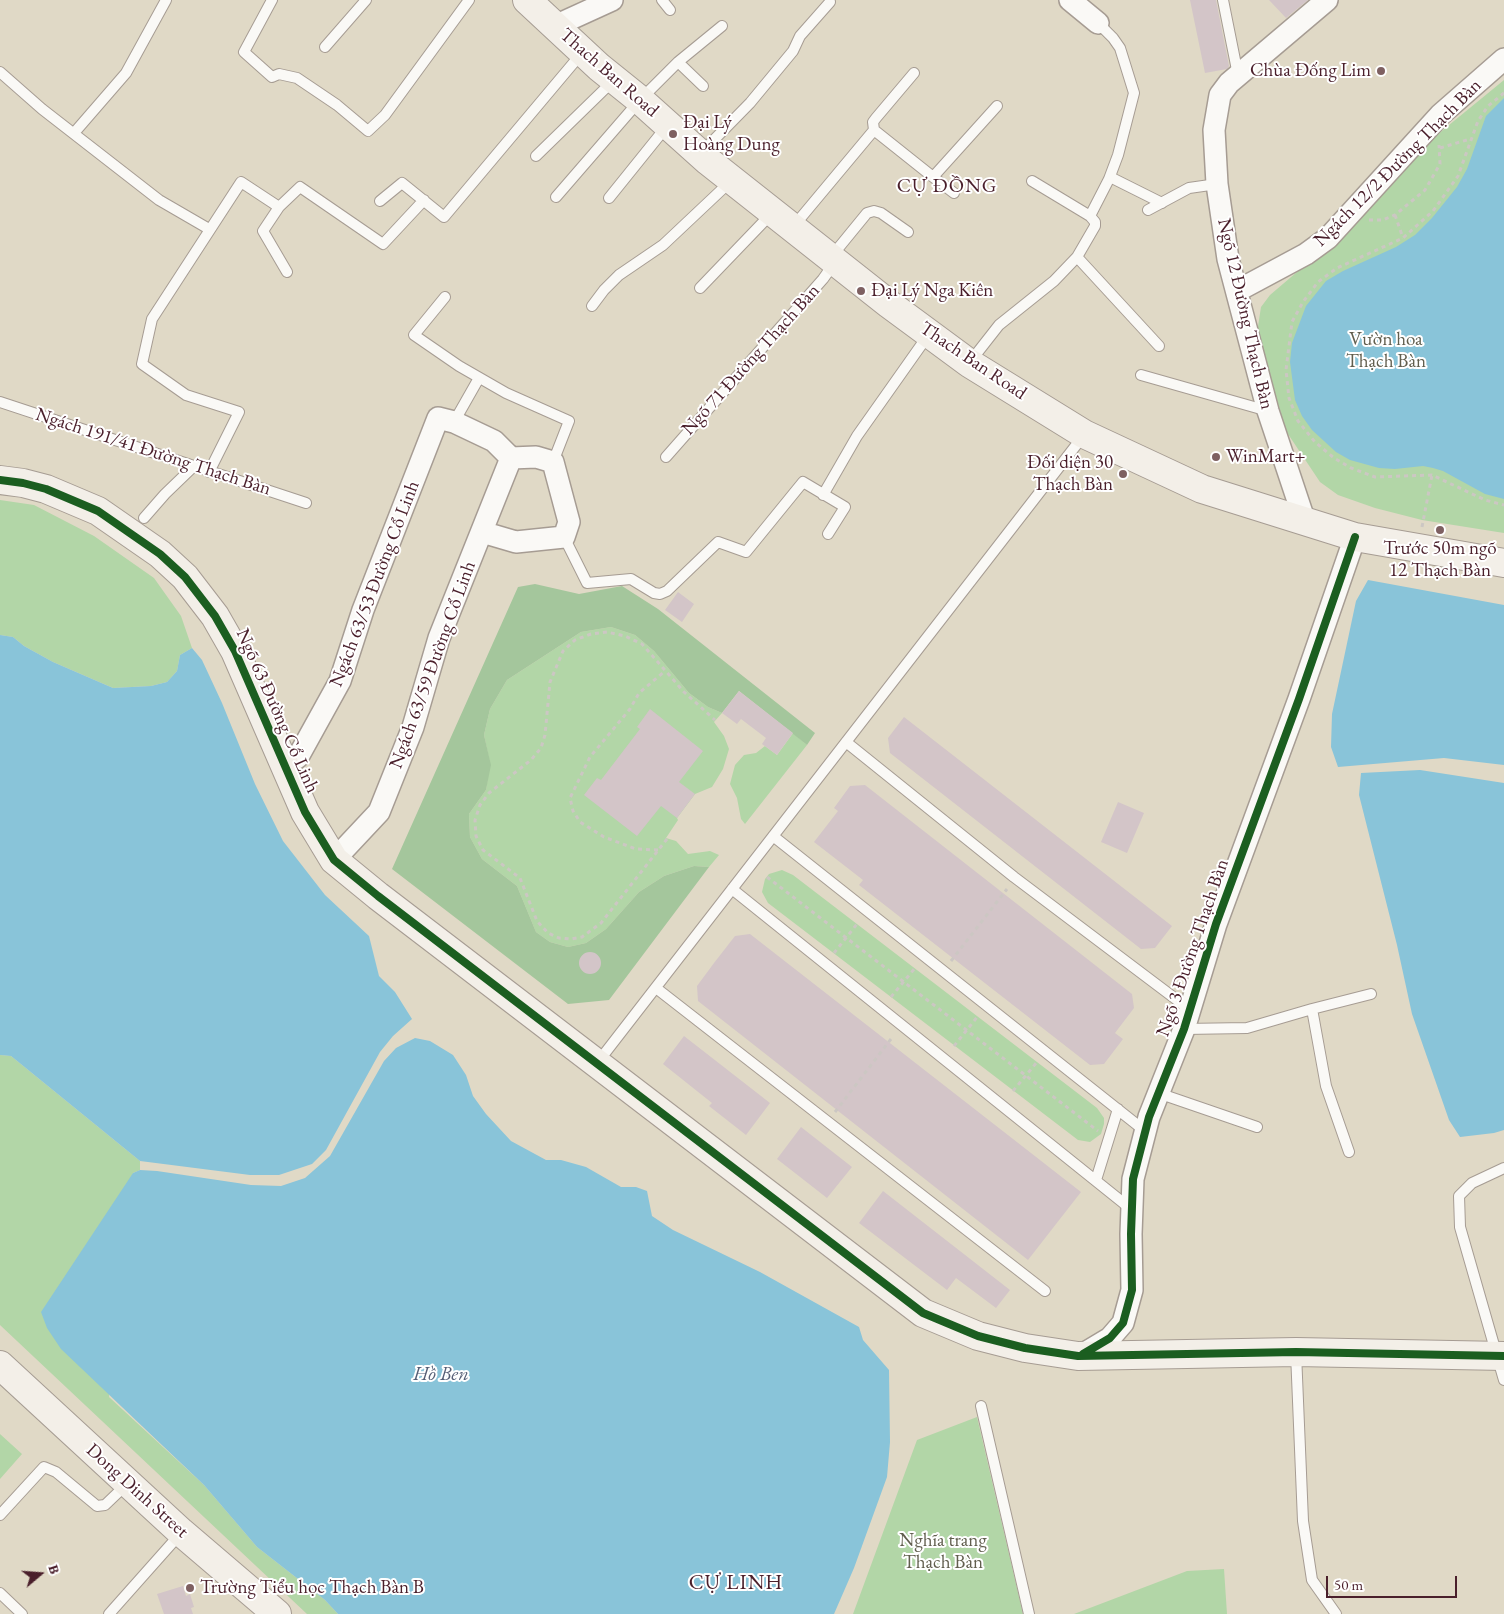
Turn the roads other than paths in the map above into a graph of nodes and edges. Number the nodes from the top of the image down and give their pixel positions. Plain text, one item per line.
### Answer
1 (166, 0) edge
2 (272, 0) edge
3 (366, 0) edge
4 (469, 0) edge
5 (527, 0) edge
6 (612, 0) edge
7 (662, 0) edge
8 (1070, 0) edge
9 (1222, 0) edge
10 (1327, 0) edge
11 (830, 2) dead end
12 (670, 10) dead end
13 (1098, 23) joint
14 (555, 26) junction
15 (722, 26) dead end
16 (325, 47) dead end
17 (582, 52) junction
18 (1504, 59) edge
19 (678, 62) junction
20 (0, 72) edge
21 (914, 74) dead end
22 (1238, 75) junction
23 (615, 80) junction
24 (703, 86) dead end
25 (640, 100) junction
26 (997, 106) dead end
27 (668, 125) junction
28 (874, 130) junction
29 (74, 133) junction
30 (700, 154) junction
31 (536, 156) dead end
32 (933, 176) junction
33 (1110, 177) junction
34 (732, 180) junction
35 (1032, 181) dead end
36 (1217, 184) junction
37 (954, 192) dead end
38 (556, 197) dead end
39 (609, 198) dead end
40 (424, 200) junction
41 (380, 201) dead end
42 (1162, 203) junction
43 (279, 207) junction
44 (1148, 210) dead end
45 (1090, 216) junction
46 (783, 220) junction
47 (209, 229) junction
48 (908, 232) dead end
49 (1077, 257) junction
50 (833, 260) junction
51 (287, 272) dead end
52 (700, 288) dead end
53 (1236, 291) junction
54 (445, 297) dead end
55 (592, 306) dead end
56 (929, 333) junction
57 (1159, 346) dead end
58 (969, 363) junction
59 (1141, 376) dead end
60 (479, 378) junction
61 (0, 402) edge
62 (1268, 411) junction
63 (446, 420) junction
64 (1084, 434) junction
65 (666, 457) dead end
66 (511, 458) junction
67 (0, 462) edge
68 (553, 462) junction
69 (193, 467) junction
70 (209, 472) junction
71 (0, 480) edge
72 (824, 495) junction
73 (306, 503) dead end
74 (1305, 522) junction
75 (140, 527) junction
76 (482, 532) junction
77 (828, 534) dead end
78 (1355, 537) junction
79 (564, 538) junction
80 (1504, 563) edge
81 (846, 742) junction
82 (291, 762) junction
83 (773, 836) junction
84 (341, 853) junction
85 (732, 889) junction
86 (656, 988) junction
87 (1371, 994) dead end
88 (1312, 1009) junction
89 (1186, 1019) junction
90 (597, 1064) junction
91 (1158, 1093) junction
92 (1118, 1109) junction
93 (1257, 1127) dead end
94 (1145, 1131) junction
95 (1349, 1152) dead end
96 (1504, 1168) edge
97 (1096, 1180) junction
98 (1132, 1209) junction
99 (1045, 1291) dead end
100 (1296, 1352) junction
101 (1078, 1356) junction
102 (1502, 1364) edge
103 (0, 1365) edge
104 (981, 1406) dead end
105 (128, 1483) junction
106 (0, 1515) edge
107 (181, 1532) junction
108 (0, 1594) edge
109 (22, 1614) edge
110 (109, 1614) edge
111 (277, 1614) edge
112 (1029, 1614) edge
113 (1336, 1614) edge

1 - 29 lane
2 - 4 lane
3 - 16 lane
5 - 14 street, Thach Ban Road
6 - 14 street
7 - 12 lane
8 - 13 street
9 - 22 lane
10 - 22 street, Ngõ 12 Đường Thạch Bàn
11 - 30 lane
13 - 33 lane
14 - 17 street, Thach Ban Road
15 - 19 lane
17 - 23 street, Thach Ban Road
17 - 40 lane
18 - 53 street, Ngách 12/2 Đường Thạch Bàn
19 - 24 lane
19 - 25 lane
20 - 29 lane
21 - 28 lane
22 - 36 street, Ngõ 12 Đường Thạch Bàn
23 - 25 street, Thach Ban Road
23 - 31 lane
25 - 27 street, Thach Ban Road
25 - 38 lane
26 - 32 lane
27 - 30 street, Thach Ban Road
27 - 39 lane
28 - 32 lane
28 - 46 lane
29 - 47 lane
30 - 34 street, Thach Ban Road
32 - 37 lane
33 - 42 lane
33 - 45 lane
34 - 46 street, Thach Ban Road
34 - 55 lane
35 - 45 lane
36 - 42 lane
36 - 53 street, Ngõ 12 Đường Thạch Bàn
40 - 41 lane
40 - 43 lane
42 - 44 lane
43 - 47 lane
43 - 51 lane
45 - 49 lane
46 - 50 street, Thach Ban Road
46 - 52 lane
47 - 70 lane
48 - 50 lane, Ngõ 71 Đường Thạch Bàn
49 - 57 lane
49 - 58 lane
50 - 56 street, Thach Ban Road
50 - 65 lane, Ngõ 71 Đường Thạch Bàn
53 - 62 street, Ngõ 12 Đường Thạch Bàn
54 - 60 lane
56 - 58 street, Thach Ban Road
56 - 72 lane
58 - 64 street, Thach Ban Road
59 - 62 lane
60 - 63 lane
60 - 68 lane
61 - 69 lane, Ngách 191/41 Đường Thạch Bàn
62 - 74 street, Ngõ 12 Đường Thạch Bàn
63 - 66 street
63 - 82 street, Ngách 63/53 Đường Cổ Linh
64 - 74 street, Thach Ban Road
64 - 81 lane
66 - 68 street
66 - 76 street, Ngách 63/59 Đường Cổ Linh
67 - 75 street, Ngõ 63 Đường Cổ Linh
68 - 79 street
69 - 70 lane, Ngách 191/41 Đường Thạch Bàn
69 - 75 lane
70 - 73 lane, Ngách 191/41 Đường Thạch Bàn
71 - 75 street, Ngõ 63 Đường Cổ Linh
72 - 77 lane
72 - 79 lane
74 - 78 street, Thach Ban Road
75 - 82 street, Ngõ 63 Đường Cổ Linh
76 - 79 street
76 - 84 street, Ngách 63/59 Đường Cổ Linh
78 - 80 street, Thach Ban Road
78 - 89 street, Ngõ 3 Đường Thạch Bàn
81 - 83 lane
81 - 89 lane
82 - 84 street, Ngõ 63 Đường Cổ Linh
83 - 85 lane
83 - 92 lane
84 - 90 street, Ngõ 63 Đường Cổ Linh
85 - 86 lane
85 - 97 lane
86 - 90 lane
86 - 99 lane
87 - 88 lane
88 - 89 lane
88 - 95 lane
89 - 91 street, Ngõ 3 Đường Thạch Bàn
90 - 101 street, Ngõ 63 Đường Cổ Linh
91 - 93 lane
91 - 94 street, Ngõ 3 Đường Thạch Bàn
92 - 94 lane
92 - 97 lane
94 - 98 street, Ngõ 3 Đường Thạch Bàn
96 - 102 lane
97 - 98 lane
98 - 101 street, Ngõ 3 Đường Thạch Bàn
100 - 101 street, Ngõ 63 Đường Cổ Linh
100 - 102 street, Ngõ 63 Đường Cổ Linh
100 - 113 lane
103 - 105 street, Dong Dinh Street
104 - 112 lane
105 - 106 lane
105 - 107 street, Dong Dinh Street
107 - 110 lane
107 - 111 street, Dong Dinh Street
108 - 109 lane

